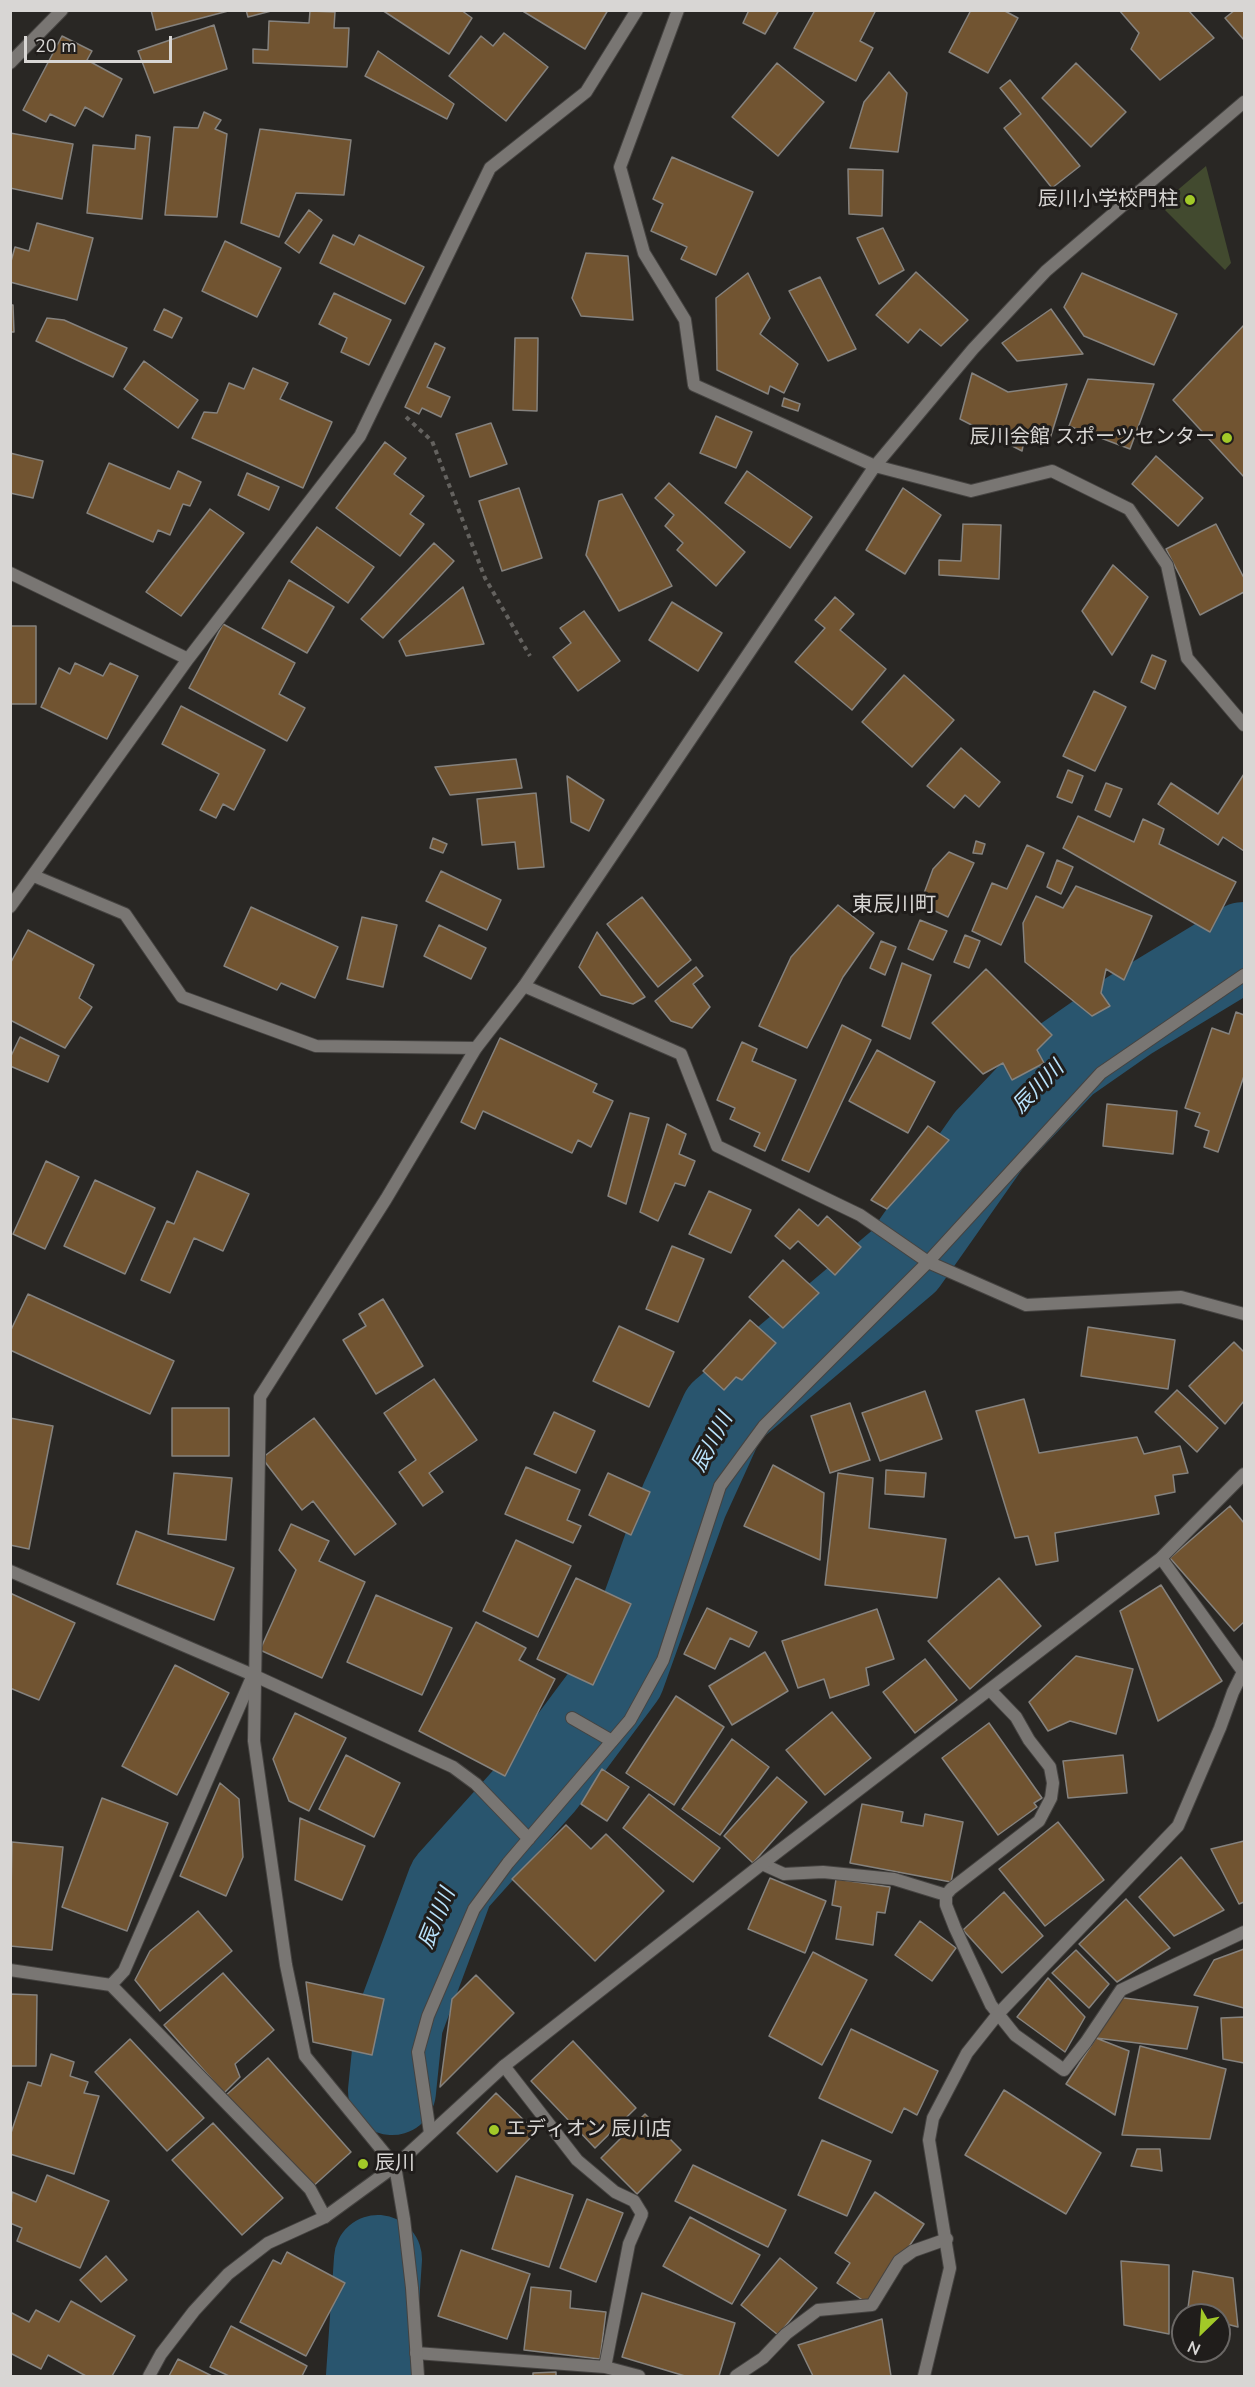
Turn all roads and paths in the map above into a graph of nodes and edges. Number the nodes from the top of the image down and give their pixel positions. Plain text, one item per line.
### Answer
1 (62, 10) edge
2 (637, 10) edge
3 (678, 10) edge
4 (10, 63) edge
5 (1245, 102) edge
6 (380, 395) junction
7 (875, 466) junction
8 (10, 573) edge
9 (530, 656) dead end
10 (188, 658) junction
11 (1245, 726) edge
12 (34, 876) junction
13 (12, 904) edge
14 (1245, 975) edge
15 (524, 986) junction
16 (476, 1048) junction
17 (928, 1262) junction
18 (1245, 1314) edge
19 (1245, 1474) edge
20 (1161, 1558) junction
21 (10, 1571) edge
22 (1244, 1672) edge
23 (254, 1675) junction
24 (990, 1690) junction
25 (572, 1718) dead end
26 (612, 1741) junction
27 (529, 1839) junction
28 (762, 1864) junction
29 (946, 1895) junction
30 (1245, 1932) edge
31 (10, 1970) edge
32 (111, 1985) junction
33 (998, 2014) junction
34 (504, 2066) junction
35 (430, 2133) junction
36 (395, 2166) junction
37 (325, 2217) junction
38 (947, 2240) junction
39 (416, 2353) junction
40 (605, 2367) junction
41 (149, 2376) edge
42 (418, 2376) edge
43 (639, 2376) edge
44 (736, 2376) edge
45 (924, 2376) edge

1 - 4 street
2 - 6 street
3 - 7 street
5 - 7 street
6 - 9 path
6 - 10 street
7 - 11 street
7 - 15 street
8 - 10 street
10 - 12 street
12 - 13 street
12 - 16 street
14 - 17 street
15 - 16 street
15 - 17 street
16 - 23 street
17 - 18 street
17 - 26 street
19 - 20 street
20 - 22 street
20 - 24 street
21 - 23 street
22 - 33 street
23 - 27 street
23 - 32 street
23 - 36 street
24 - 28 street
24 - 29 street
25 - 26 street
26 - 27 street
27 - 35 street
28 - 29 street
28 - 34 street
29 - 33 street
30 - 33 street
31 - 32 street
32 - 37 street
33 - 38 street
34 - 35 street
34 - 40 street
35 - 36 street
36 - 37 street
36 - 39 street
37 - 41 street
38 - 44 street
38 - 45 street
39 - 40 street
39 - 42 street
40 - 43 street

